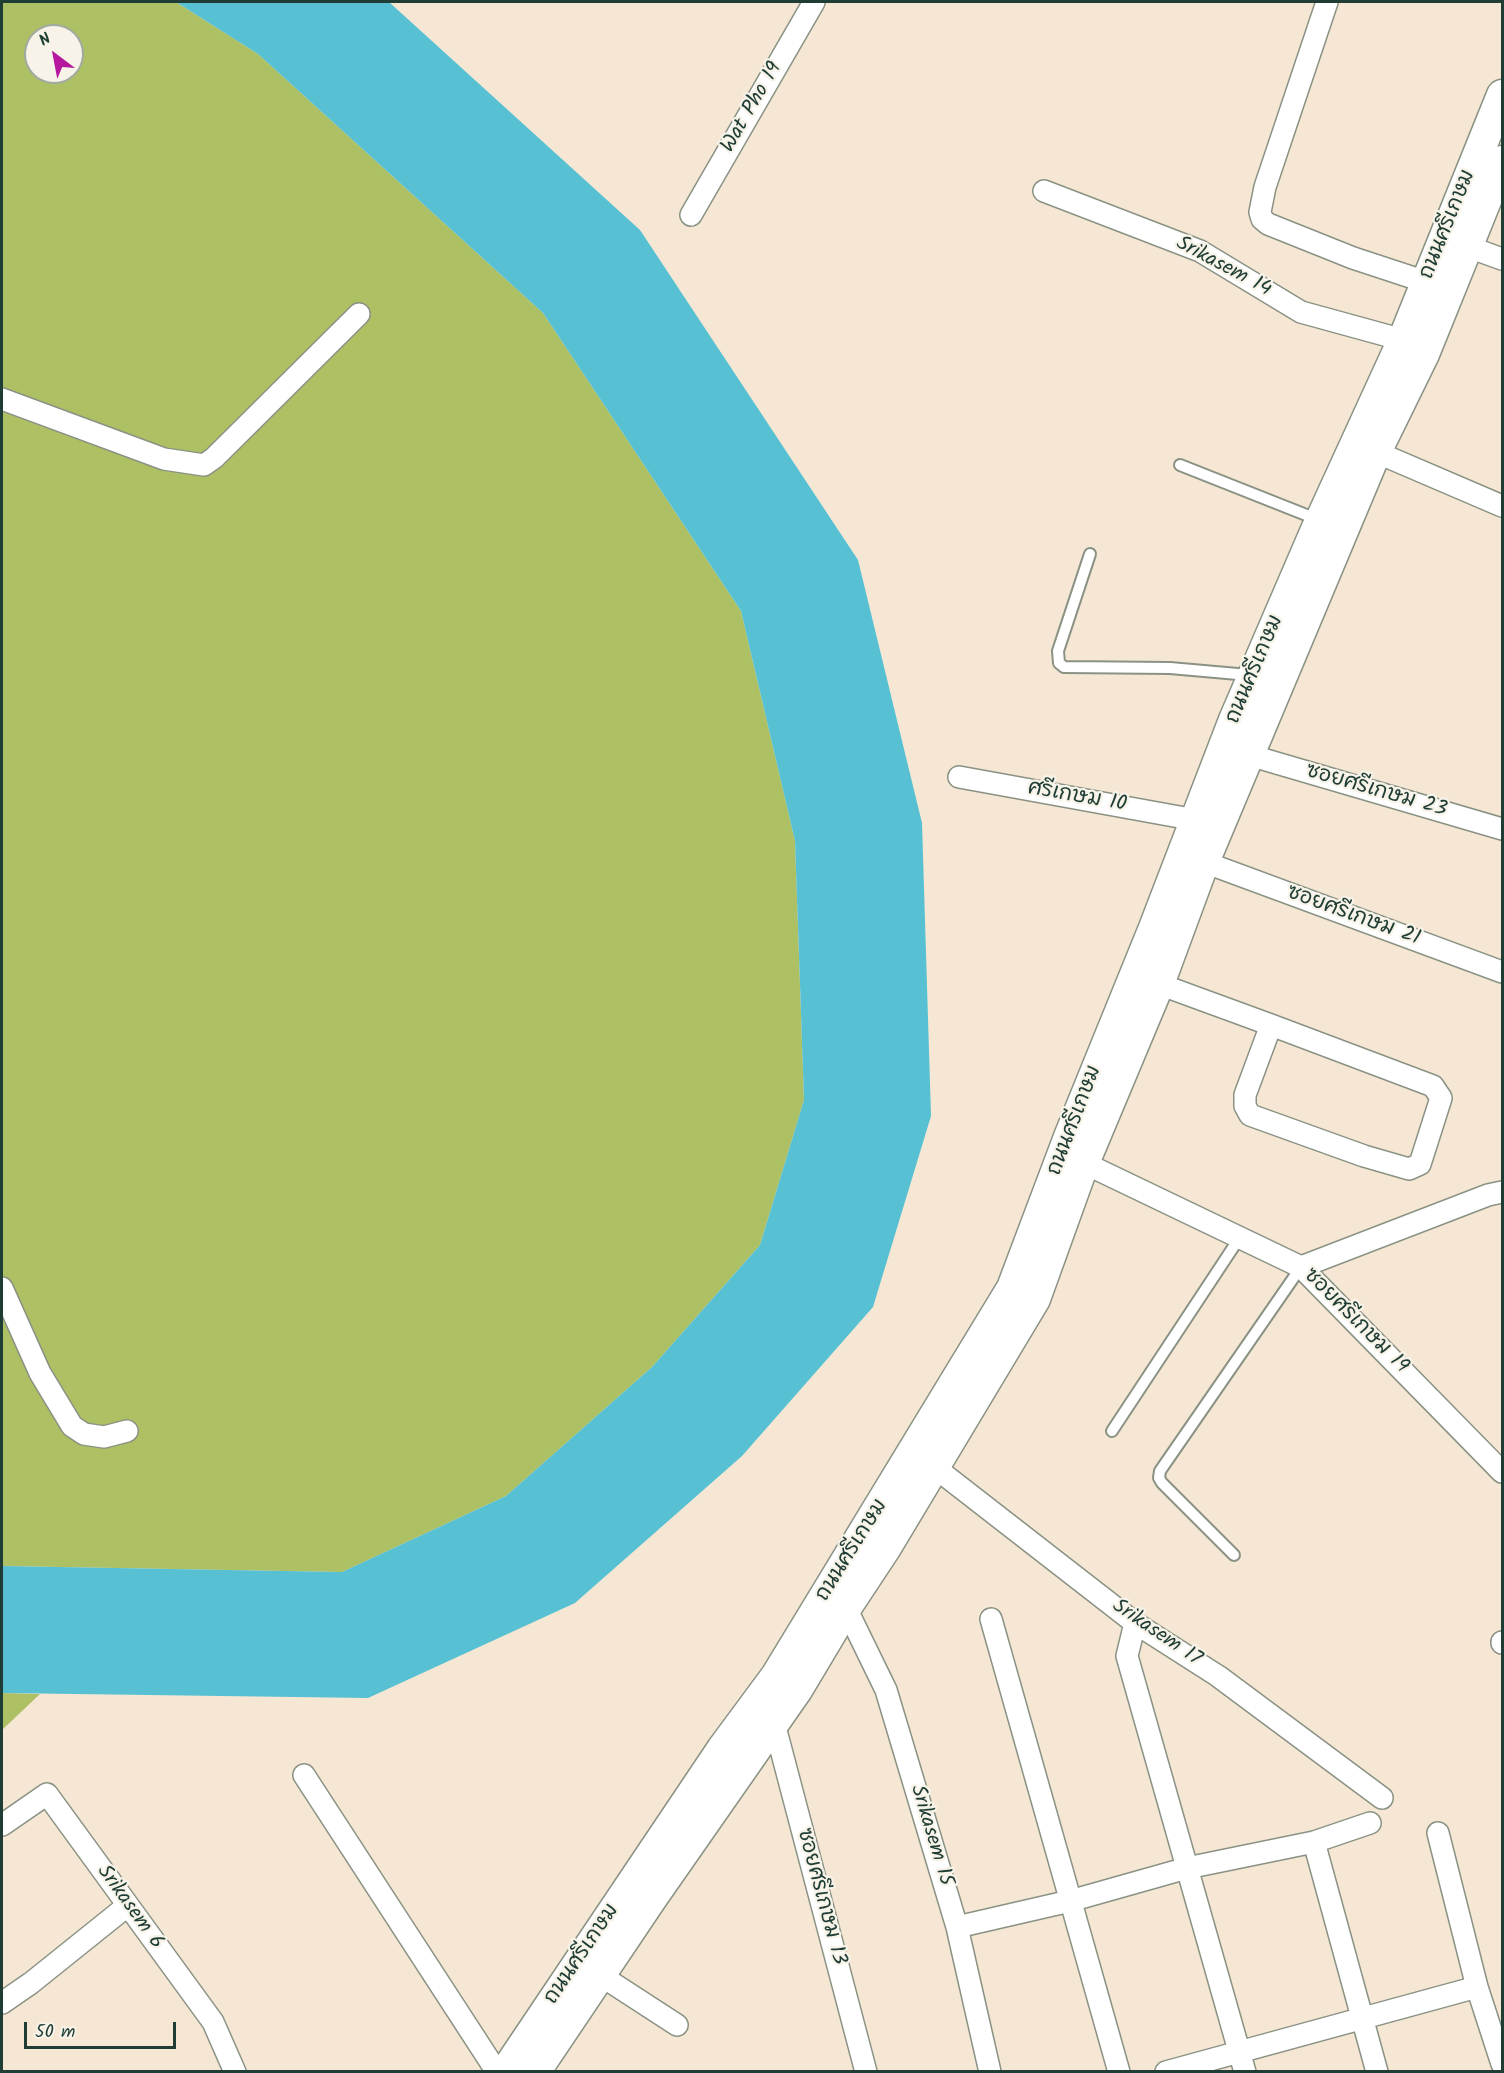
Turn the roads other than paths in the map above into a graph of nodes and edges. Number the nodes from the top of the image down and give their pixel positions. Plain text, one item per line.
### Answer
1 (814, 2) edge
2 (1327, 2) edge
3 (1503, 95) edge
4 (1500, 174) edge
5 (1044, 191) dead end
6 (691, 215) dead end
7 (1466, 246) junction
8 (1503, 259) edge
9 (1426, 282) junction
10 (358, 314) dead end
11 (1403, 340) junction
12 (2, 399) edge
13 (1376, 452) junction
14 (1180, 465) dead end
15 (1503, 506) edge
16 (1320, 520) junction
17 (1089, 554) dead end
18 (1253, 676) junction
19 (1249, 755) junction
20 (959, 777) dead end
21 (1196, 819) junction
22 (1503, 829) edge
23 (1204, 862) junction
24 (1503, 972) edge
25 (1159, 984) junction
26 (1271, 1025) junction
27 (1084, 1163) junction
28 (1503, 1192) edge
29 (1240, 1237) junction
30 (1037, 1258) junction
31 (1301, 1267) junction
32 (2, 1288) edge
33 (127, 1431) dead end
34 (1112, 1431) dead end
35 (933, 1466) junction
36 (1503, 1472) edge
37 (1234, 1555) dead end
38 (846, 1608) junction
39 (991, 1619) dead end
40 (1136, 1623) junction
41 (774, 1723) junction
42 (304, 1775) dead end
43 (1382, 1798) dead end
44 (1370, 1823) dead end
45 (2, 1825) edge
46 (1438, 1833) dead end
47 (1314, 1842) junction
48 (1187, 1868) junction
49 (1070, 1901) junction
50 (128, 1906) junction
51 (957, 1927) junction
52 (600, 1975) junction
53 (1477, 1986) junction
54 (2, 2003) edge
55 (1363, 2019) junction
56 (677, 2025) dead end
57 (1243, 2062) edge
58 (1503, 2064) edge
59 (235, 2072) edge
60 (497, 2072) edge
61 (506, 2072) edge
62 (535, 2072) edge
63 (866, 2072) edge
64 (990, 2072) edge
65 (1119, 2072) edge
66 (1166, 2072) edge
67 (1377, 2072) edge

1 - 6 street, Wat Pho 19
2 - 9 street
3 - 9 main road, ถนนศรีเกษม
4 - 7 main road, ถนนศรีเกษม
5 - 11 street, Srikasem 14
7 - 8 street
7 - 13 main road, ถนนศรีเกษม
9 - 11 main road, ถนนศรีเกษม
10 - 12 street
11 - 16 main road, ถนนศรีเกษม
13 - 15 street
13 - 19 main road, ถนนศรีเกษม
14 - 16 lane
16 - 18 main road, ถนนศรีเกษม
17 - 18 lane
18 - 21 main road, ถนนศรีเกษม
19 - 22 street, ซอยศรีเกษม 23
19 - 23 main road, ถนนศรีเกษม
20 - 21 street, ศรีเกษม 10
21 - 30 main road, ถนนศรีเกษม
23 - 24 street, ซอยศรีเกษม 21
23 - 25 main road, ถนนศรีเกษม
25 - 26 street
25 - 27 main road, ถนนศรีเกษม
26 - 26 street
27 - 29 street, ซอยศรีเกษม 19
27 - 30 main road, ถนนศรีเกษม
28 - 31 street
29 - 31 street, ซอยศรีเกษม 19
29 - 34 lane
30 - 35 main road, ถนนศรีเกษม
30 - 61 main road, ถนนศรีเกษม
31 - 36 street, ซอยศรีเกษม 19
31 - 37 lane
32 - 33 street
35 - 38 main road, ถนนศรีเกษม
35 - 40 street, Srikasem 17
38 - 41 main road, ถนนศรีเกษม
38 - 51 street, Srikasem 15
39 - 49 street
40 - 43 street, Srikasem 17
40 - 48 street
41 - 52 main road, ถนนศรีเกษม
41 - 63 street, ซอยศรีเกษม 13
42 - 60 street
44 - 47 street
45 - 50 street, Srikasem 6
46 - 53 street
47 - 48 street
47 - 55 street
48 - 49 street
48 - 57 street
49 - 51 street
49 - 65 street
50 - 54 street
50 - 59 street, Srikasem 6
51 - 64 street, Srikasem 15
52 - 56 street
52 - 62 main road, ถนนศรีเกษม
53 - 55 street
53 - 58 street
55 - 57 street
55 - 67 street
57 - 66 street

